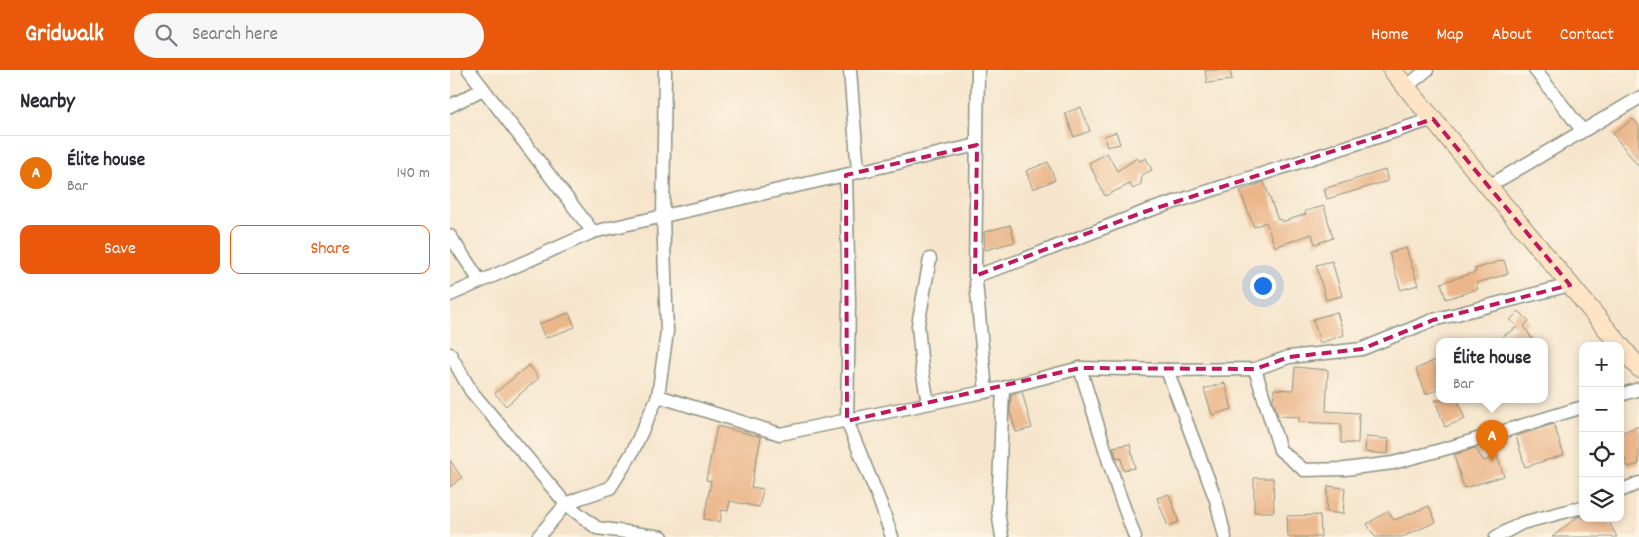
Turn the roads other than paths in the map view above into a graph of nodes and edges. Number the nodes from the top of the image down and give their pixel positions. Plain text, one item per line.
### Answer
1 (469, 70) edge
2 (665, 70) edge
3 (850, 70) edge
4 (978, 70) edge
5 (1392, 70) edge
6 (1427, 70) edge
7 (1535, 70) edge
8 (1406, 88) junction
9 (483, 89) junction
10 (1639, 98) edge
11 (450, 106) edge
12 (1433, 119) junction
13 (1582, 130) junction
14 (977, 145) junction
15 (852, 174) junction
16 (1489, 186) junction
17 (663, 216) junction
18 (593, 232) junction
19 (450, 236) edge
20 (930, 259) dead end
21 (975, 276) junction
22 (480, 282) junction
23 (1570, 285) junction
24 (450, 295) edge
25 (450, 354) edge
26 (1080, 368) junction
27 (1639, 368) edge
28 (1255, 369) junction
29 (1167, 370) junction
30 (1004, 388) junction
31 (1639, 389) edge
32 (986, 392) junction
33 (1624, 394) edge
34 (658, 396) junction
35 (928, 403) junction
36 (1579, 408) edge
37 (846, 421) junction
38 (1639, 483) edge
39 (1624, 489) edge
40 (566, 504) junction
41 (1579, 508) edge
42 (538, 537) edge
43 (662, 537) edge
44 (892, 537) edge
45 (1002, 537) edge
46 (1135, 537) edge
47 (1225, 537) edge
48 (1496, 537) edge

1 - 9 street
2 - 17 street
3 - 15 street
4 - 14 street
5 - 8 main road
6 - 8 street
7 - 13 street
8 - 12 main road
9 - 11 street
9 - 18 street
10 - 13 street
12 - 16 main road
12 - 21 street
13 - 16 street
14 - 15 street
14 - 21 street
15 - 17 street
15 - 37 street
16 - 23 main road
17 - 18 street
17 - 34 street
18 - 22 street
19 - 22 street
20 - 35 street
21 - 32 street
22 - 24 street
23 - 27 main road
23 - 28 street
25 - 40 street
26 - 29 street
26 - 30 street
26 - 46 street
28 - 29 street
28 - 36 street
29 - 47 street
30 - 32 street
30 - 45 street
31 - 33 street
32 - 35 street
34 - 37 street
34 - 40 street
35 - 37 street
37 - 44 street
38 - 39 street
40 - 42 street
40 - 43 street
41 - 48 street

